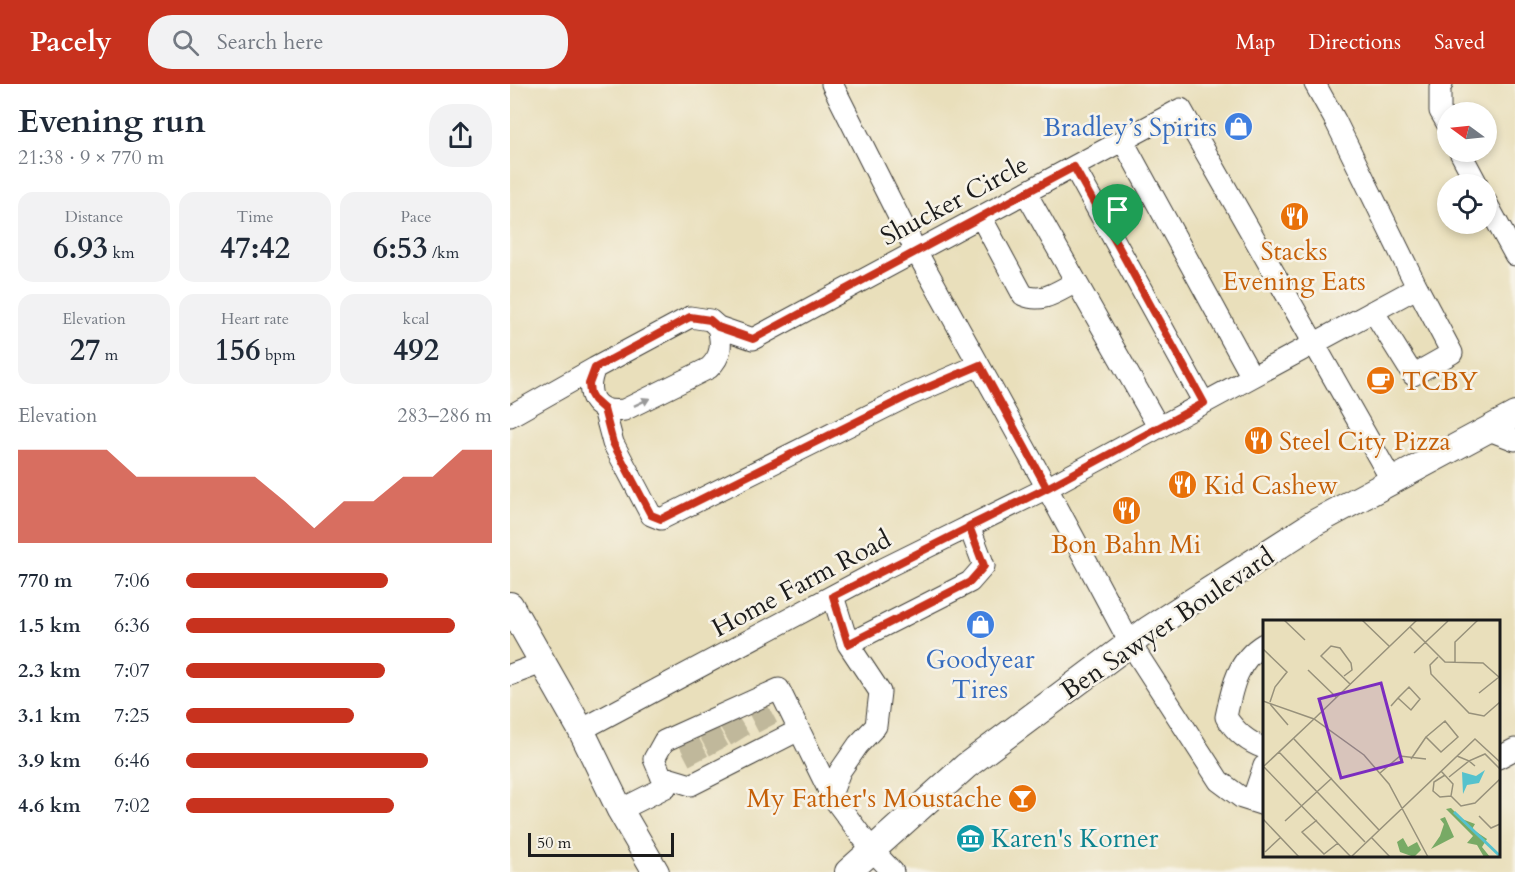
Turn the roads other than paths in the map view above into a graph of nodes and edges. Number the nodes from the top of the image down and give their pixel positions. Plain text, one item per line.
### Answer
1 (832, 84) edge
2 (1315, 84) edge
3 (1442, 84) edge
4 (1440, 102) edge
5 (1123, 141) junction
6 (1074, 167) junction
7 (1026, 193) junction
8 (981, 217) junction
9 (1497, 222) edge
10 (916, 251) junction
11 (1515, 255) edge
12 (1076, 282) junction
13 (1416, 285) junction
14 (1373, 311) junction
15 (718, 327) junction
16 (753, 339) junction
17 (1314, 344) junction
18 (716, 362) junction
19 (980, 365) junction
20 (595, 368) junction
21 (1252, 376) junction
22 (560, 388) junction
23 (590, 393) junction
24 (1204, 403) junction
25 (604, 409) junction
26 (1515, 415) edge
27 (510, 416) edge
28 (1158, 428) junction
29 (1488, 430) junction
30 (1515, 440) edge
31 (1392, 481) junction
32 (1047, 488) junction
33 (969, 526) junction
34 (833, 596) junction
35 (510, 605) edge
36 (1130, 643) junction
37 (848, 644) junction
38 (1263, 645) edge
39 (542, 663) junction
40 (510, 675) edge
41 (581, 730) junction
42 (799, 730) junction
43 (1263, 748) edge
44 (1515, 748) edge
45 (1500, 757) edge
46 (1263, 772) edge
47 (661, 776) junction
48 (831, 795) junction
49 (1258, 803) edge
50 (620, 810) junction
51 (872, 850) junction
52 (656, 872) edge
53 (848, 872) edge
54 (893, 872) edge

1 - 10 street
2 - 13 street
3 - 4 street
5 - 6 street, Shucker Circle
5 - 17 street, Shucker Circle
5 - 21 street
6 - 7 street, Shucker Circle
6 - 24 street
7 - 8 street, Shucker Circle
7 - 12 street
8 - 10 street, Shucker Circle
8 - 12 street
9 - 11 street
10 - 16 street, Shucker Circle
10 - 19 street
12 - 28 street
13 - 14 street, Home Farm Road
13 - 14 street
14 - 17 street, Home Farm Road
15 - 16 street
15 - 18 street
15 - 20 street
16 - 18 street, Shucker Circle
17 - 21 street, Home Farm Road
17 - 31 street
25 -> 18 street, Shucker Circle
19 - 25 street
19 - 32 street
20 - 22 street
20 - 23 street
21 - 24 street, Home Farm Road
22 - 23 street
22 - 27 street
23 - 25 street
24 - 28 street, Home Farm Road
26 - 29 main road, Ben Sawyer Boulevard
28 - 32 street, Home Farm Road
29 - 30 street
29 - 31 main road, Ben Sawyer Boulevard
31 - 36 main road, Ben Sawyer Boulevard
32 - 33 street, Home Farm Road
32 - 36 street
33 - 34 street, Home Farm Road
33 - 37 street
34 - 37 street
34 - 41 street, Home Farm Road
35 - 39 main road
36 - 49 street
36 - 51 main road, Ben Sawyer Boulevard
37 - 48 street
38 - 43 street
39 - 40 street
39 - 41 main road
41 - 50 main road
42 - 47 street
42 - 47 street
42 - 48 street
44 - 45 street
46 - 49 street
47 - 50 street
48 - 51 street
50 - 52 main road
51 - 53 main road, Ben Sawyer Boulevard
51 - 54 street

